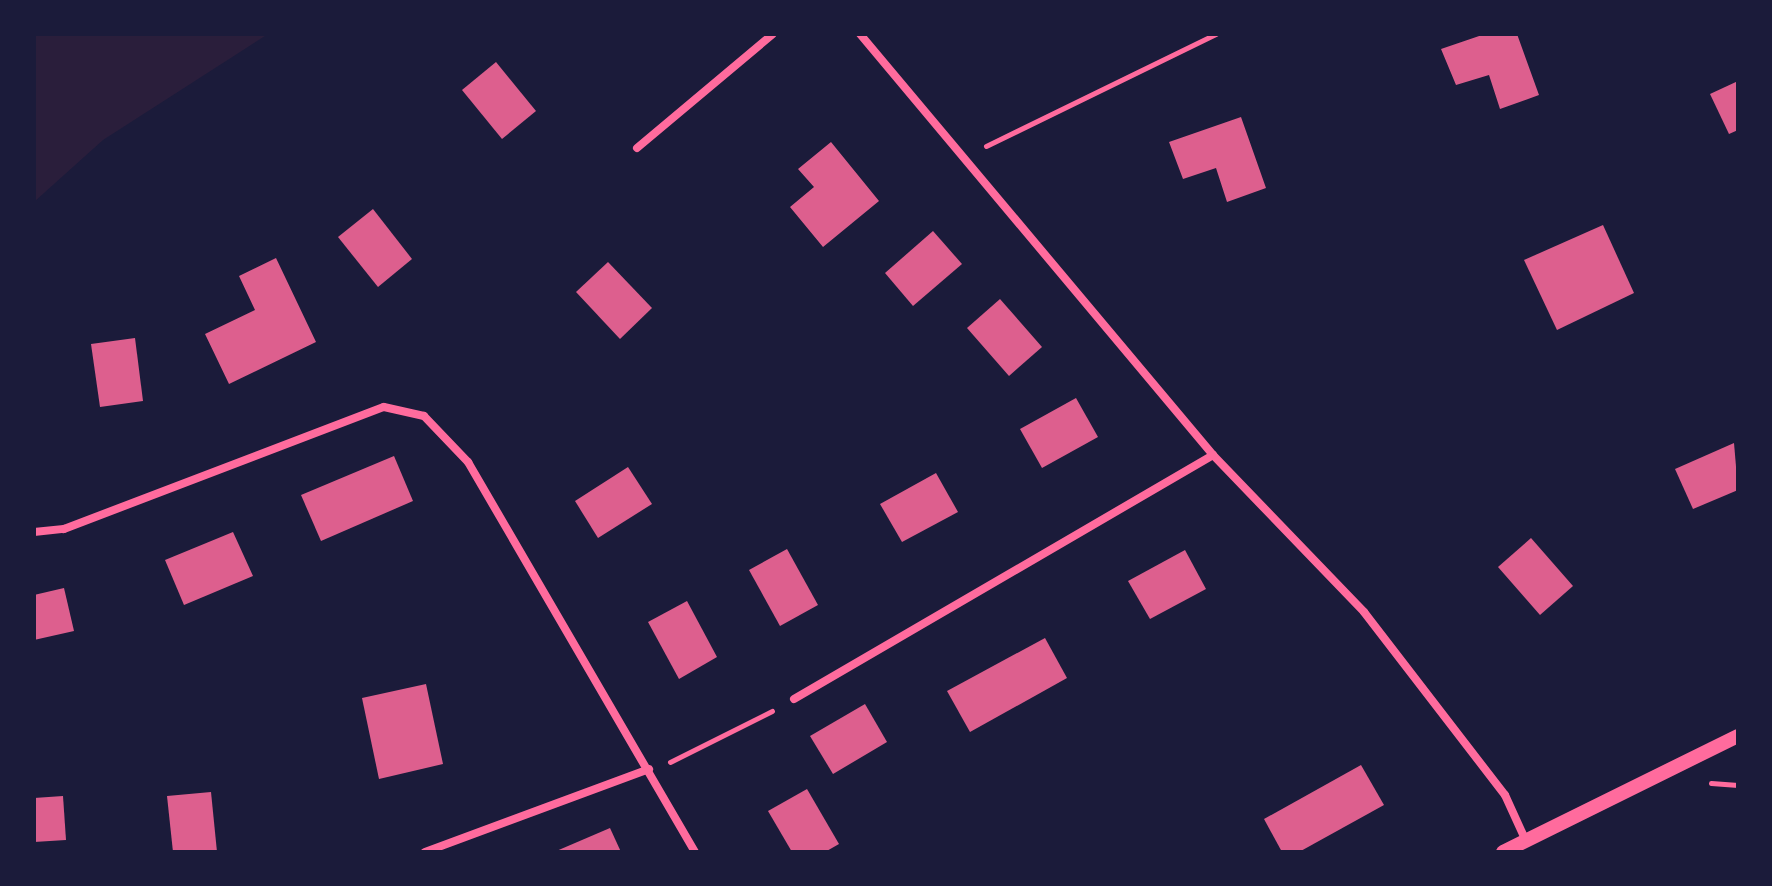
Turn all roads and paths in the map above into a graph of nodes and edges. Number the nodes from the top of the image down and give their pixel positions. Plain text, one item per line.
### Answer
1 (773, 34) edge
2 (860, 34) edge
3 (1216, 34) edge
4 (637, 148) dead end
5 (964, 158) junction
6 (1213, 455) junction
7 (34, 532) edge
8 (794, 699) joint
9 (1738, 736) edge
10 (649, 769) junction
11 (1526, 841) junction
12 (425, 852) edge
13 (695, 852) edge
14 (1503, 852) edge

1 - 4 street
2 - 5 street
3 - 5 path
5 - 6 street
6 - 8 street
6 - 11 street
7 - 10 street
8 - 10 path
9 - 11 street
10 - 12 street
10 - 13 street
11 - 14 street

